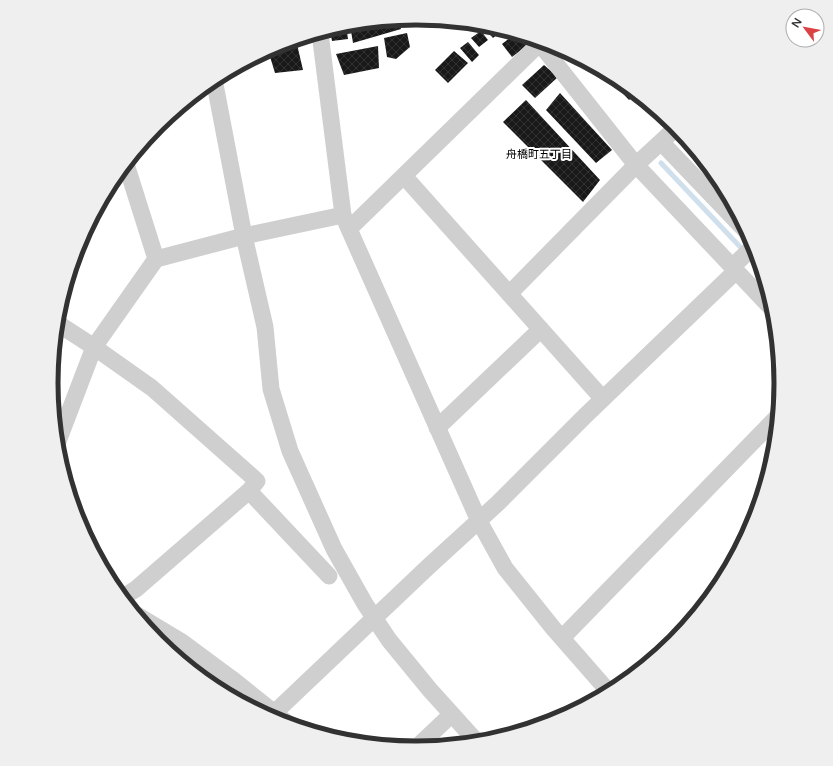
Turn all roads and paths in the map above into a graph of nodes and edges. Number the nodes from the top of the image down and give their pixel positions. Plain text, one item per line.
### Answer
1 (321, 38) edge
2 (536, 45) edge
3 (544, 48) edge
4 (215, 87) edge
5 (671, 132) edge
6 (661, 142) junction
7 (636, 165) junction
8 (128, 171) edge
9 (404, 176) junction
10 (346, 222) junction
11 (739, 228) edge
12 (244, 236) junction
13 (748, 248) edge
14 (156, 259) junction
15 (735, 267) junction
16 (509, 294) junction
17 (765, 302) edge
18 (63, 328) edge
19 (540, 330) junction
20 (94, 346) junction
21 (603, 400) junction
22 (772, 422) edge
23 (437, 428) junction
24 (62, 432) edge
25 (248, 492) junction
26 (479, 521) junction
27 (329, 576) dead end
28 (127, 594) edge
29 (374, 618) junction
30 (151, 624) edge
31 (562, 638) junction
32 (605, 687) edge
33 (266, 708) edge
34 (280, 714) edge
35 (452, 714) junction
36 (472, 736) edge
37 (424, 741) edge

1 - 10 street
2 - 9 street
3 - 7 street
4 - 12 street
5 - 6 street
6 - 7 street
6 - 11 street
7 - 15 street
7 - 16 street
8 - 14 street
9 - 10 street
9 - 16 street
10 - 12 street
10 - 23 street
12 - 14 street
12 - 29 street
13 - 15 street
14 - 20 street
15 - 17 street
15 - 21 street
16 - 19 street
18 - 20 street
19 - 21 street
19 - 23 street
20 - 24 street
20 - 25 street
21 - 26 street
22 - 31 street
23 - 26 street
25 - 27 street
25 - 28 street
26 - 29 street
26 - 31 street
29 - 34 street
29 - 35 street
30 - 33 street
31 - 32 street
35 - 36 street
35 - 37 street

